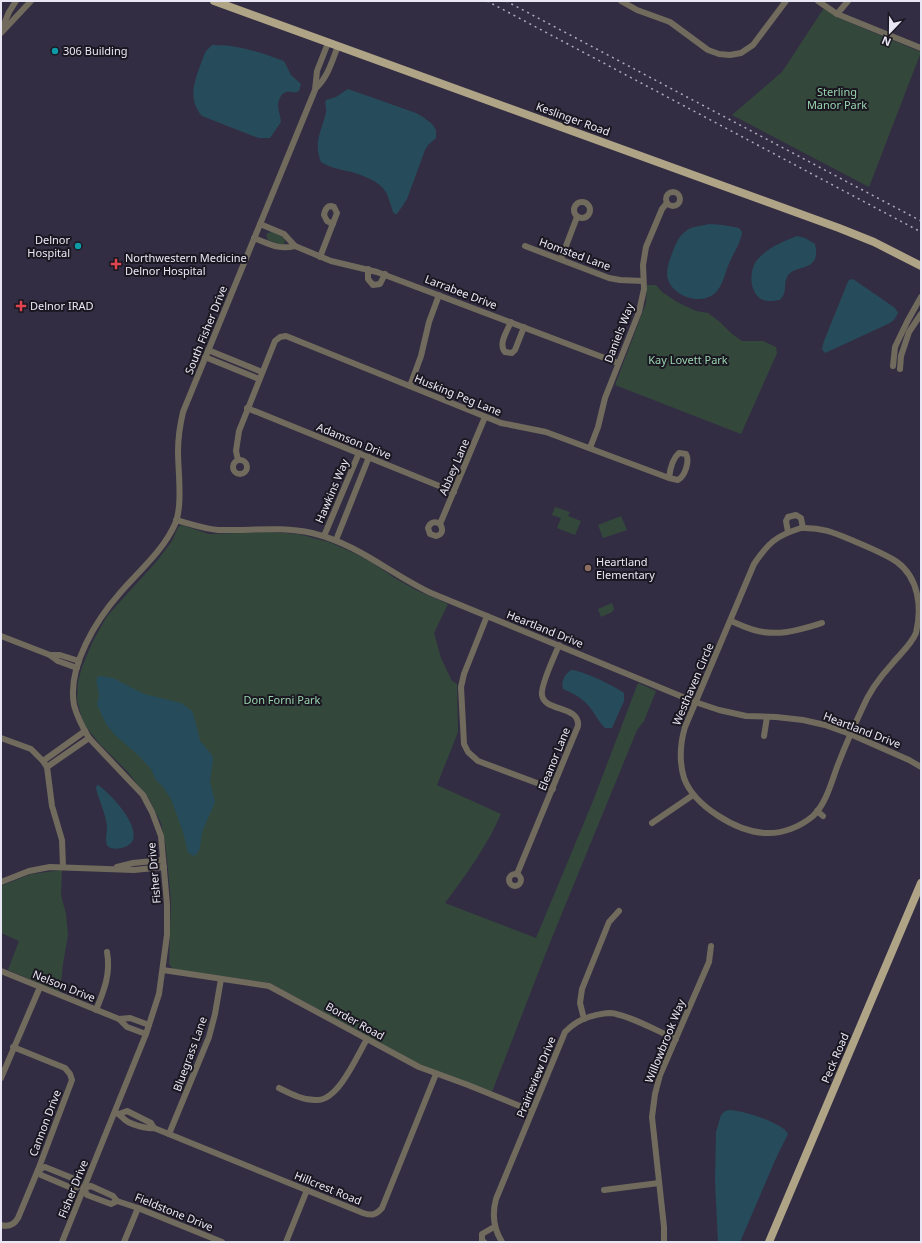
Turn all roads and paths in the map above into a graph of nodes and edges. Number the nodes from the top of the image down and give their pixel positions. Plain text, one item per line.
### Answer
1 (16, 1) edge
2 (31, 1) edge
3 (214, 1) edge
4 (621, 1) edge
5 (786, 1) edge
6 (818, 1) edge
7 (848, 1) edge
8 (837, 14) junction
9 (1, 33) edge
10 (328, 43) junction
11 (338, 46) junction
12 (921, 48) edge
13 (316, 89) junction
14 (667, 203) dead end
15 (577, 217) dead end
16 (260, 224) junction
17 (333, 224) dead end
18 (254, 238) junction
19 (295, 246) junction
20 (525, 246) dead end
21 (320, 257) junction
22 (561, 259) junction
23 (921, 266) edge
24 (368, 269) junction
25 (385, 274) junction
26 (644, 281) junction
27 (439, 295) junction
28 (921, 297) edge
29 (921, 314) edge
30 (511, 322) junction
31 (524, 327) junction
32 (208, 350) junction
33 (206, 357) junction
34 (618, 363) junction
35 (893, 366) dead end
36 (900, 369) dead end
37 (262, 372) junction
38 (259, 379) junction
39 (410, 386) junction
40 (247, 408) junction
41 (485, 417) junction
42 (590, 448) junction
43 (359, 453) junction
44 (369, 457) junction
45 (238, 460) dead end
46 (669, 478) dead end
47 (454, 492) junction
48 (176, 520) junction
49 (440, 524) dead end
50 (803, 528) junction
51 (788, 532) junction
52 (324, 536) junction
53 (336, 540) junction
54 (919, 586) edge
55 (920, 600) edge
56 (487, 616) junction
57 (731, 621) junction
58 (822, 623) dead end
59 (1, 636) edge
60 (559, 645) junction
61 (50, 655) junction
62 (79, 661) junction
63 (77, 668) junction
64 (695, 702) junction
65 (767, 717) junction
66 (85, 731) junction
67 (850, 734) junction
68 (764, 736) dead end
69 (1, 738) edge
70 (89, 738) junction
71 (43, 760) junction
72 (909, 760) junction
73 (921, 762) edge
74 (47, 767) junction
75 (921, 767) edge
76 (553, 789) junction
77 (693, 795) junction
78 (817, 811) junction
79 (823, 816) dead end
80 (652, 823) dead end
81 (163, 860) junction
82 (63, 867) junction
83 (164, 867) junction
84 (111, 869) junction
85 (517, 874) dead end
86 (1, 882) edge
87 (921, 882) edge
88 (619, 911) dead end
89 (711, 946) dead end
90 (107, 952) dead end
91 (163, 970) junction
92 (1, 971) edge
93 (221, 979) junction
94 (40, 987) junction
95 (96, 1010) junction
96 (119, 1019) junction
97 (584, 1019) junction
98 (149, 1025) junction
99 (146, 1034) junction
100 (367, 1039) junction
101 (676, 1039) junction
102 (13, 1047) junction
103 (436, 1074) junction
104 (1, 1078) edge
105 (279, 1088) dead end
106 (532, 1111) junction
107 (117, 1113) junction
108 (169, 1134) junction
109 (38, 1170) junction
110 (659, 1183) junction
111 (82, 1187) junction
112 (307, 1190) junction
113 (604, 1190) dead end
114 (117, 1201) junction
115 (138, 1208) junction
116 (1, 1225) edge
117 (494, 1228) junction
118 (206, 1239) edge
119 (500, 1241) edge
120 (62, 1242) edge
121 (124, 1242) edge
122 (222, 1242) edge
123 (286, 1242) edge
124 (484, 1242) edge
125 (664, 1242) edge
126 (769, 1242) edge

1 - 9 street
2 - 9 street
3 - 10 main road, Keslinger Road
4 - 5 street
6 - 8 street
7 - 8 street
8 - 12 street
10 - 11 main road, Keslinger Road
10 - 13 street, South Fisher Drive
11 - 13 street, South Fisher Drive
11 - 23 main road, Keslinger Road
13 - 16 street, South Fisher Drive
14 - 26 street, Daniels Way
15 - 22 street
16 - 18 street, South Fisher Drive
16 - 19 street, Larrabee Drive
17 - 21 street
18 - 19 street, Larrabee Drive
18 - 32 street, South Fisher Drive
19 - 21 street, Larrabee Drive
20 - 22 street, Homsted Lane
21 - 24 street, Larrabee Drive
22 - 26 street, Homsted Lane
24 - 25 street, Larrabee Drive
24 - 25 street
25 - 27 street, Larrabee Drive
26 - 34 street, Daniels Way
27 - 30 street, Larrabee Drive
27 - 39 street
28 - 35 street
29 - 36 street
30 - 31 street, Larrabee Drive
30 - 31 street
31 - 34 street, Larrabee Drive
32 - 33 street, South Fisher Drive
32 - 37 street
33 - 38 street
33 - 48 street, South Fisher Drive
34 - 42 street, Daniels Way
37 - 38 street, Husking Peg Lane
37 - 39 street, Husking Peg Lane
38 - 40 street, Husking Peg Lane
39 - 41 street, Husking Peg Lane
40 - 43 street, Adamson Drive
40 - 45 street, Husking Peg Lane
41 - 42 street, Husking Peg Lane
41 - 47 street, Abbey Lane
42 - 46 street, Husking Peg Lane
43 - 44 street, Adamson Drive
43 - 52 street, Hawkins Way
44 - 47 street, Adamson Drive
44 - 53 street, Hawkins Way
47 - 49 street, Abbey Lane
48 - 52 street, Heartland Drive
48 - 62 street, Fisher Drive
50 - 51 street, Westhaven Circle
50 - 51 street
50 - 54 street, Westhaven Circle
51 - 57 street, Westhaven Circle
52 - 53 street, Heartland Drive
53 - 56 street, Heartland Drive
54 - 55 street, Westhaven Circle
55 - 67 street, Westhaven Circle
56 - 60 street, Heartland Drive
56 - 76 street
57 - 58 street
57 - 64 street, Westhaven Circle
59 - 61 street
60 - 64 street, Heartland Drive
60 - 76 street, Eleanor Lane
61 - 62 street
61 - 63 street
62 - 63 street, Fisher Drive
63 - 66 street, Fisher Drive
64 - 65 street, Heartland Drive
64 - 77 street, Westhaven Circle
65 - 67 street, Heartland Drive
65 - 68 street
66 - 70 street, Fisher Drive
66 - 71 street
67 - 72 street, Heartland Drive
67 - 78 street, Westhaven Circle
69 - 71 street
70 - 74 street
70 - 81 street, Fisher Drive
71 - 74 street
72 - 73 street, Heartland Drive
72 - 75 street, Heartland Drive
74 - 82 street
76 - 85 street, Eleanor Lane
77 - 78 street, Westhaven Circle
77 - 80 street
78 - 79 street
81 - 83 street, Fisher Drive
81 - 84 street
82 - 84 street
82 - 86 street
83 - 84 street
83 - 91 street, Fisher Drive
87 - 126 main road, Peck Road
88 - 97 street
89 - 101 street, Willowbrook Way
90 - 95 street
91 - 93 street, Border Road
91 - 98 street, Fisher Drive
92 - 94 street, Nelson Drive
93 - 100 street, Border Road
93 - 108 street, Bluegrass Lane
94 - 95 street, Nelson Drive
94 - 102 street
95 - 96 street, Nelson Drive
96 - 98 street, Nelson Drive
96 - 99 street, Nelson Drive
97 - 101 street, Prairieview Drive
97 - 106 street, Prairieview Drive
98 - 99 street, Fisher Drive
99 - 107 street, Fisher Drive
100 - 103 street, Border Road
100 - 105 street
101 - 110 street, Willowbrook Way
102 - 104 street
102 - 109 street, Cannon Drive
103 - 106 street, Border Road
103 - 112 street, Hillcrest Road
106 - 117 street, Prairieview Drive
107 - 108 street, Hillcrest Road
107 - 111 street, Fisher Drive
108 - 112 street, Hillcrest Road
109 - 111 street
109 - 116 street, Cannon Drive
110 - 113 street
110 - 125 street, Willowbrook Way
111 - 114 street, Fieldstone Drive
111 - 114 street, Fieldstone Drive
111 - 120 street, Fisher Drive
112 - 123 street
114 - 115 street, Fieldstone Drive
115 - 118 street, Fieldstone Drive
115 - 121 street
117 - 119 street, Prairieview Drive
117 - 124 street
118 - 122 street, Fieldstone Drive

